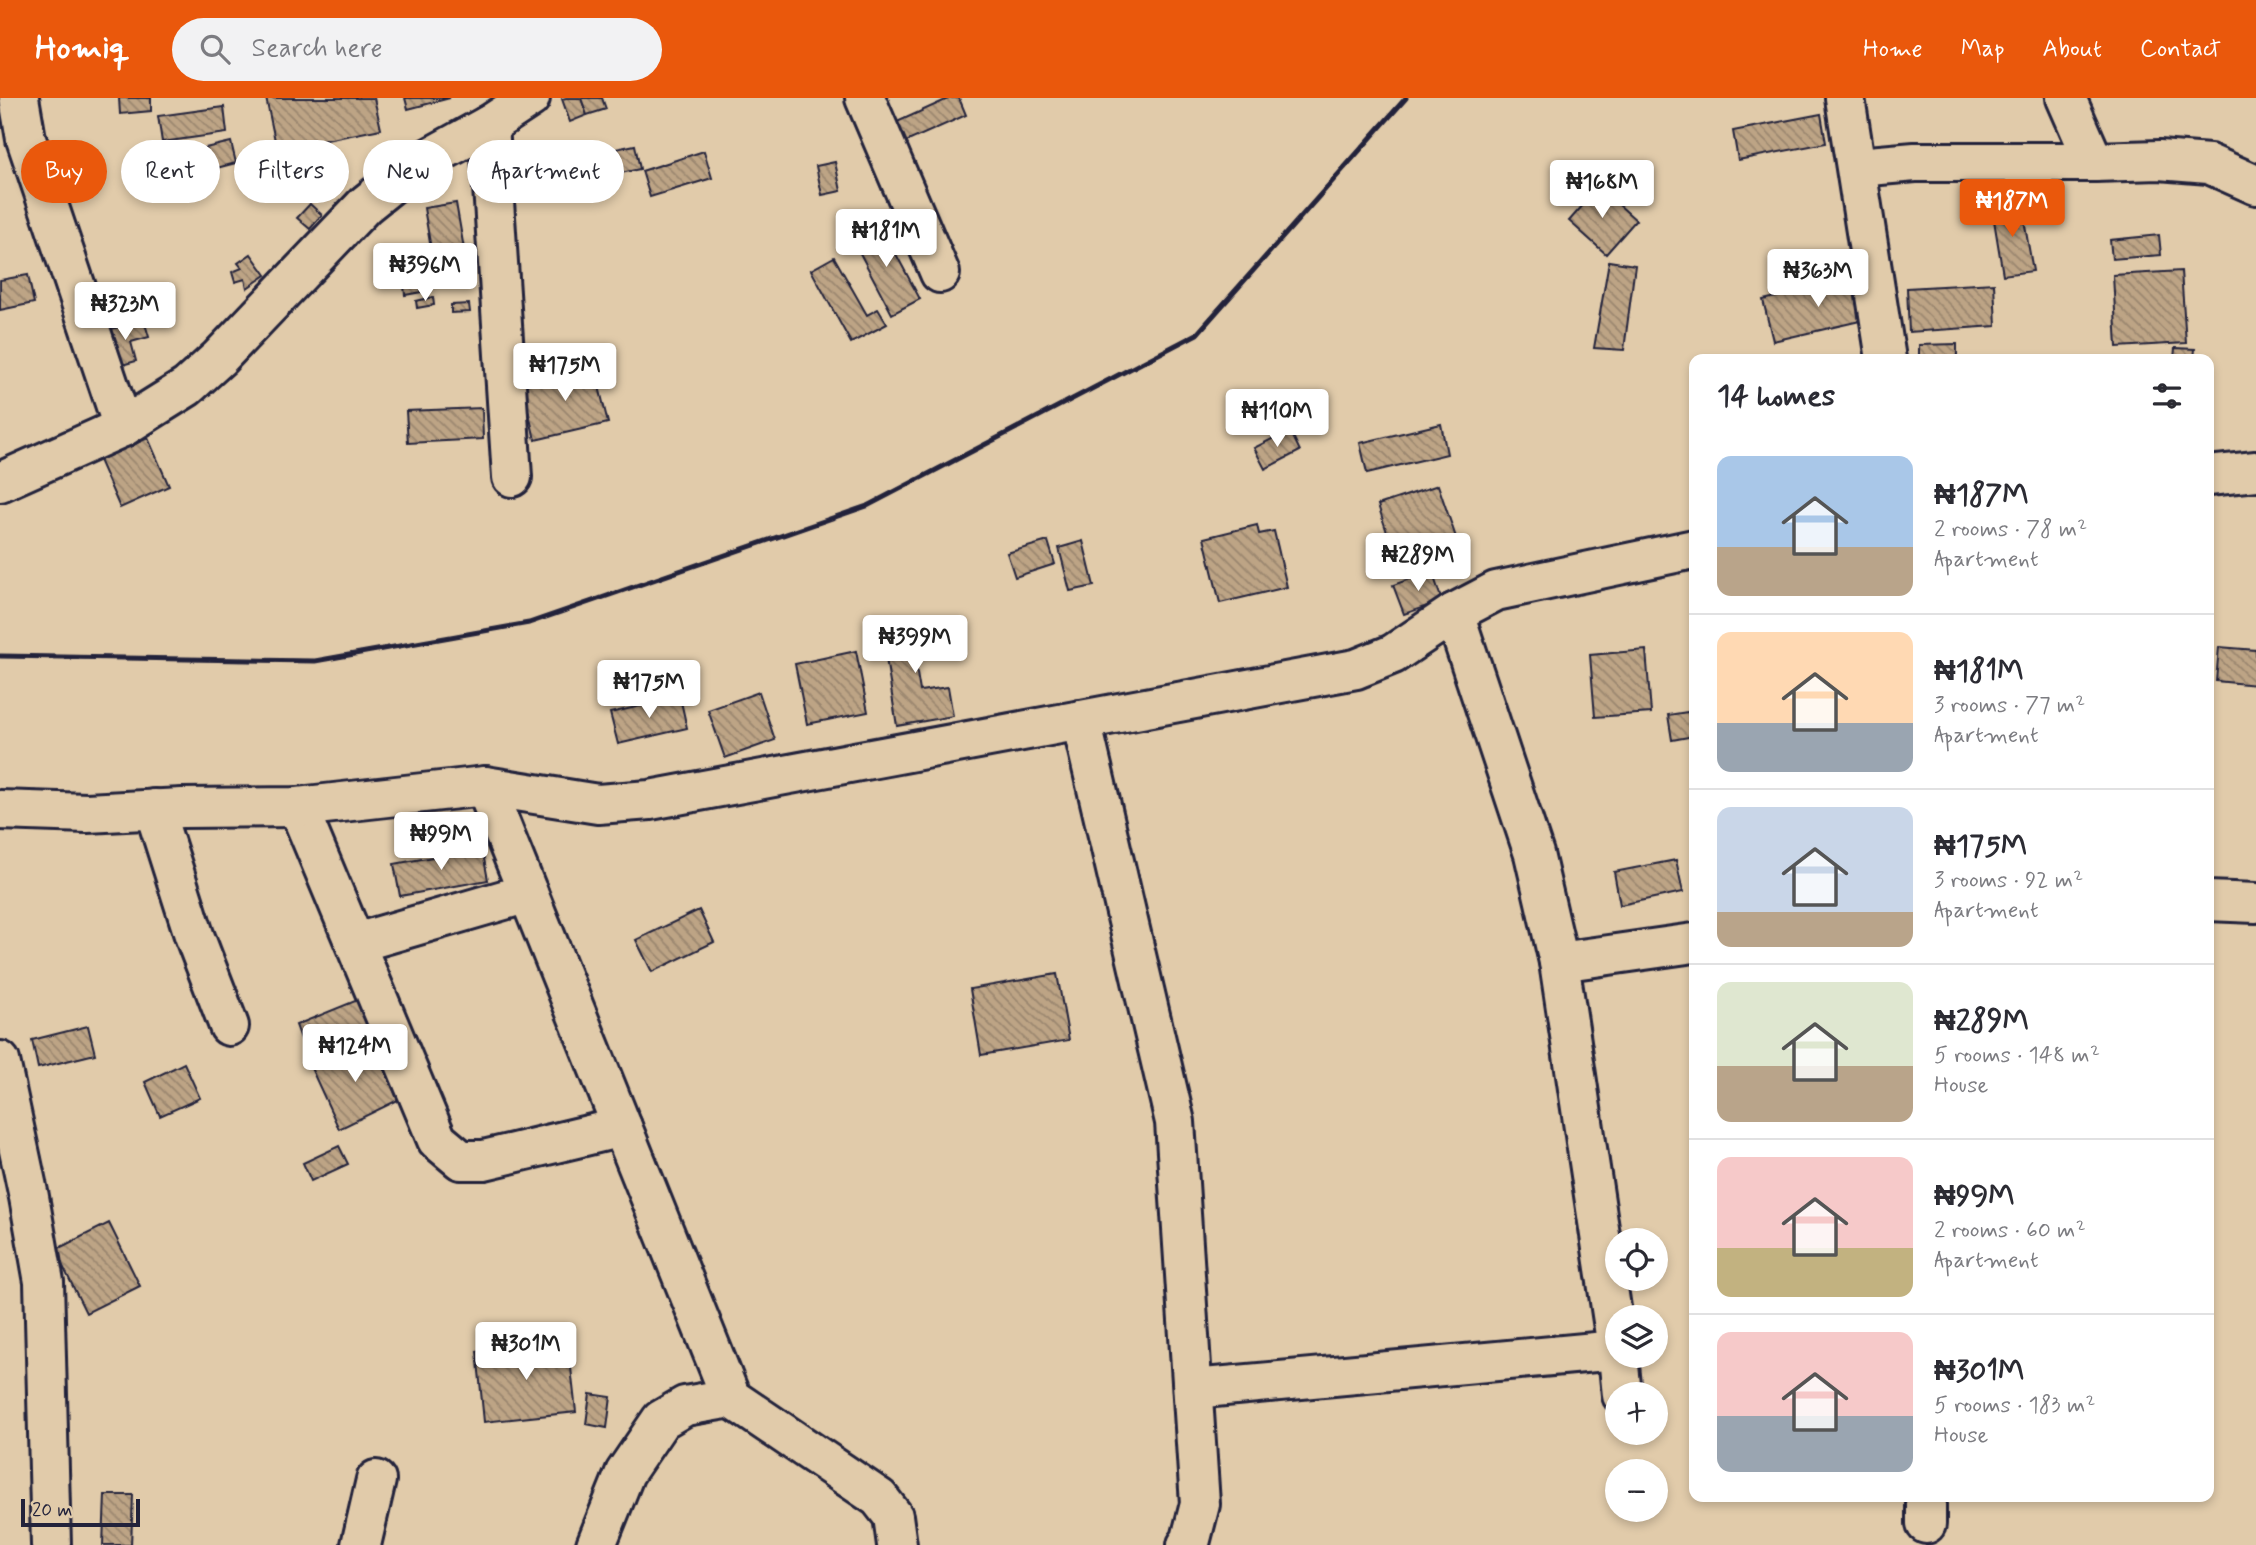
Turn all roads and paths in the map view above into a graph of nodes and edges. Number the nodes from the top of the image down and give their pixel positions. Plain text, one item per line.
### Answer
1 (19, 98) edge
2 (530, 98) edge
3 (865, 98) edge
4 (1845, 98) edge
5 (2066, 98) edge
6 (489, 125) junction
7 (13, 139) edge
8 (2094, 162) junction
9 (1857, 167) junction
10 (2256, 185) edge
11 (940, 273) dead end
12 (1885, 354) edge
13 (123, 427) junction
14 (2256, 471) edge
15 (2214, 474) edge
16 (512, 477) dead end
17 (0, 482) edge
18 (1689, 549) edge
19 (1454, 613) junction
20 (1081, 720) junction
21 (485, 786) junction
22 (298, 807) junction
23 (154, 809) junction
24 (0, 810) edge
25 (528, 893) junction
26 (2214, 901) edge
27 (2256, 903) edge
28 (356, 943) junction
29 (1689, 944) edge
30 (1559, 962) junction
31 (229, 1027) dead end
32 (0, 1060) edge
33 (622, 1127) junction
34 (1610, 1305) edge
35 (1605, 1350) edge
36 (1193, 1389) junction
37 (731, 1398) junction
38 (376, 1480) dead end
39 (51, 1545) edge
40 (361, 1545) edge
41 (596, 1545) edge
42 (897, 1545) edge
43 (1187, 1545) edge

1 - 7 street
2 - 6 street
3 - 11 street
4 - 9 street
5 - 8 street
6 - 13 street
6 - 16 street
7 - 13 street
8 - 9 street
8 - 10 street
9 - 12 street
13 - 17 street
14 - 15 street
18 - 19 street
19 - 20 street
19 - 30 street
20 - 21 street
20 - 36 street
21 - 22 street
21 - 25 street
22 - 23 street
22 - 28 street
23 - 24 street
23 - 31 street
25 - 28 street
25 - 33 street
26 - 27 street
28 - 33 street
29 - 30 street
30 - 34 street
32 - 39 street
33 - 37 street
35 - 36 street
36 - 43 street
37 - 41 street
37 - 42 street
38 - 40 street

